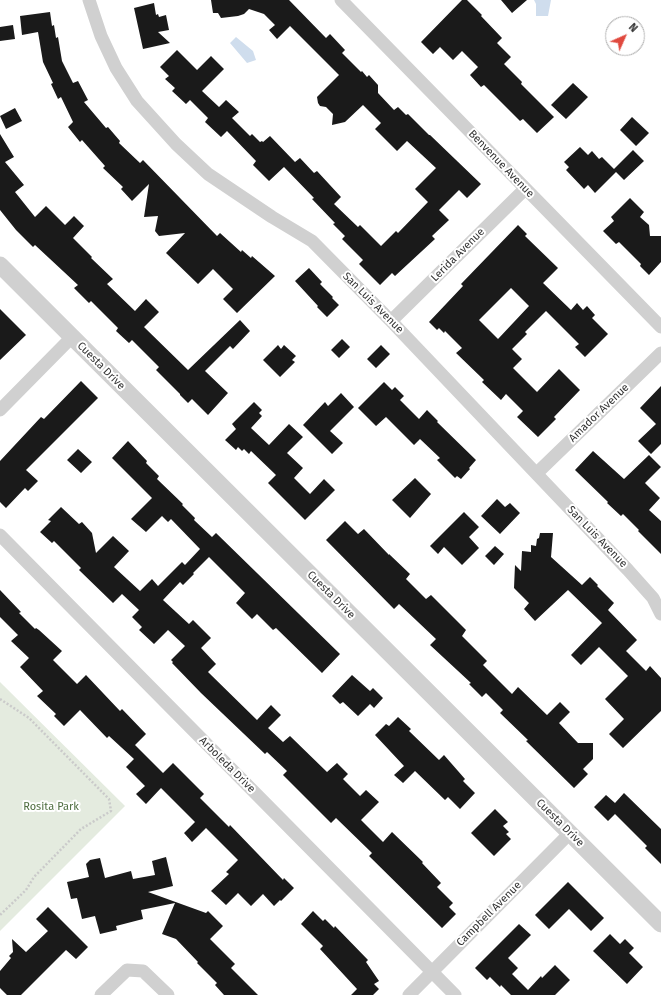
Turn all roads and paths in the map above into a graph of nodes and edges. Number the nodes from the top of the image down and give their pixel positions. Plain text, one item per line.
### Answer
1 (89, 0) edge
2 (341, 0) edge
3 (525, 189) junction
4 (0, 265) edge
5 (391, 321) junction
6 (661, 327) edge
7 (72, 337) junction
8 (661, 353) edge
9 (0, 410) edge
10 (537, 473) junction
11 (0, 535) edge
12 (661, 614) edge
13 (0, 699) edge
14 (570, 834) junction
15 (0, 915) edge
16 (661, 924) edge
17 (432, 972) junction
18 (101, 995) edge
19 (168, 995) edge
20 (409, 995) edge
21 (455, 995) edge

1 - 5 street, San Luis Avenue
2 - 3 street, Benvenue Avenue
3 - 5 street, Lerida Avenue
3 - 6 street, Benvenue Avenue
4 - 7 street, Cuesta Drive
5 - 10 street, San Luis Avenue
7 - 9 street
7 - 14 street, Cuesta Drive
8 - 10 street, Amador Avenue
10 - 12 street, San Luis Avenue
11 - 17 street, Arboleda Drive
13 - 15 path
14 - 16 street, Cuesta Drive
14 - 17 street, Campbell Avenue
17 - 20 street, Campbell Avenue
17 - 21 street, Arboleda Drive
18 - 19 street

